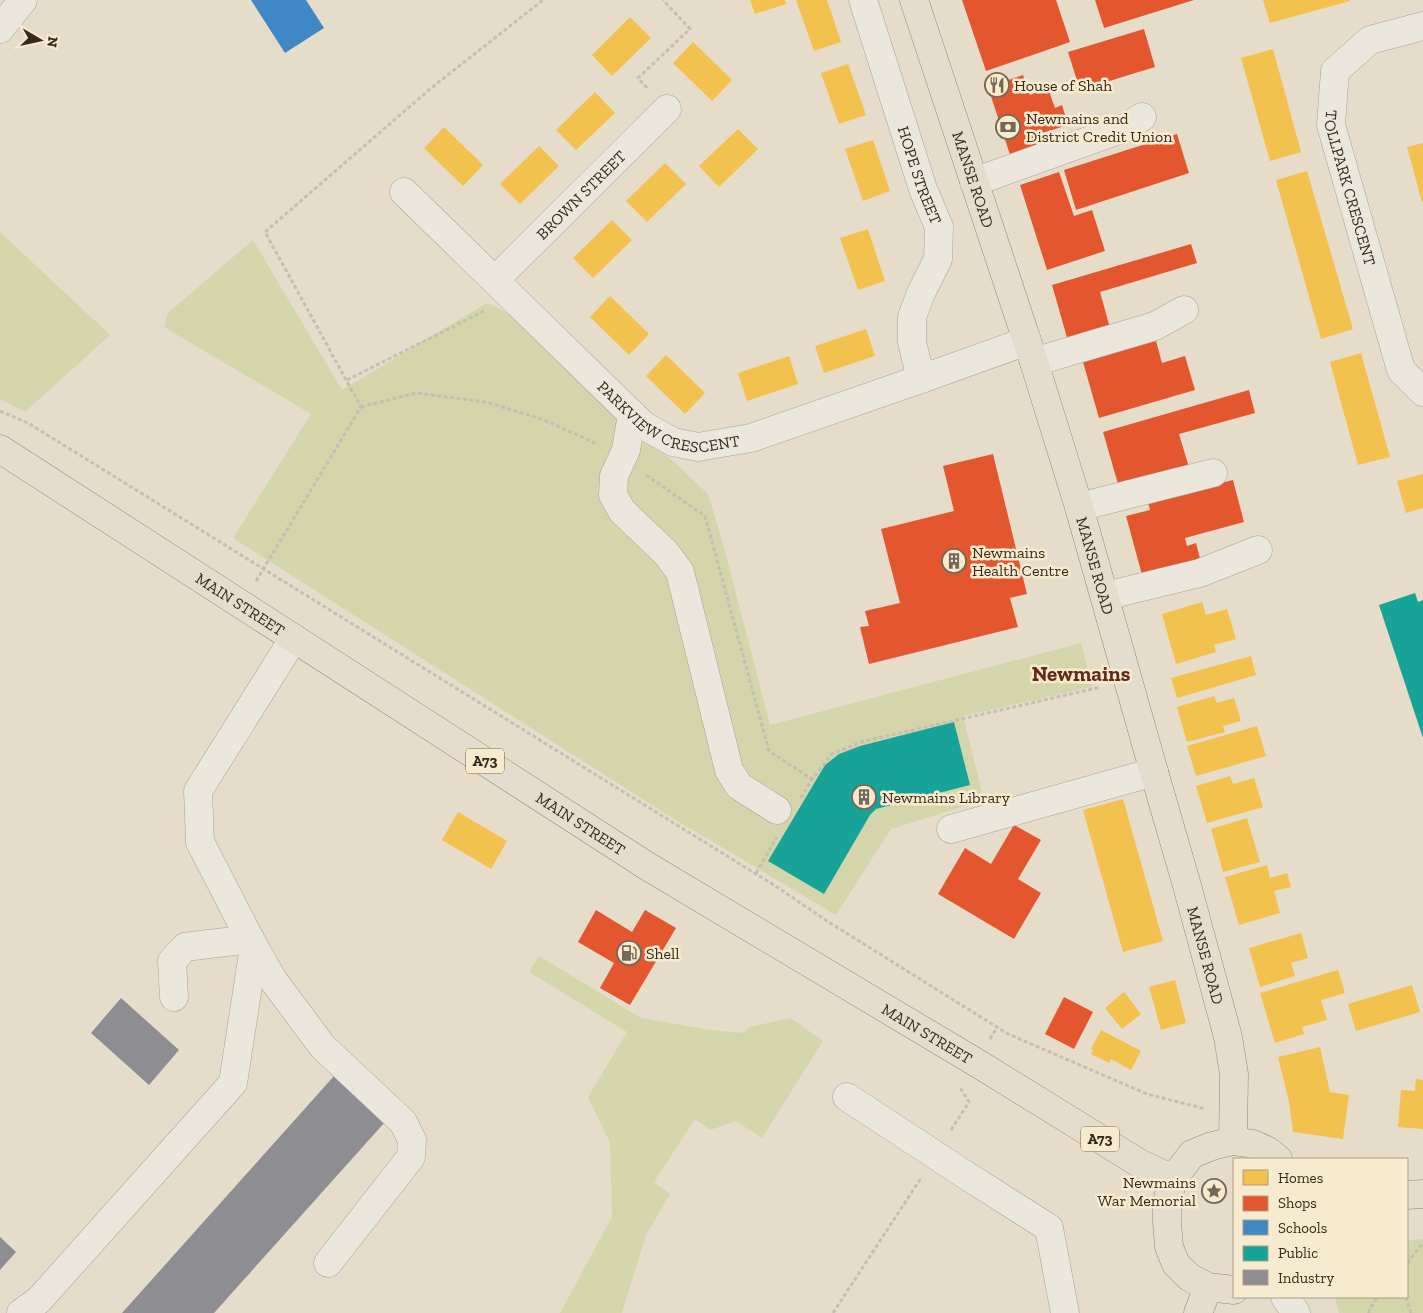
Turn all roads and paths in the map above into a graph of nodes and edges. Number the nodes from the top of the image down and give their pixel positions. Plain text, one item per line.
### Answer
1 (543, 0) edge
2 (663, 0) edge
3 (863, 0) edge
4 (914, 0) edge
5 (22, 1) edge
6 (1423, 26) edge
7 (0, 29) edge
8 (666, 109) joint
9 (1142, 117) dead end
10 (974, 182) junction
11 (404, 192) dead end
12 (504, 289) junction
13 (1184, 310) dead end
14 (1030, 351) junction
15 (921, 379) junction
16 (346, 380) junction
17 (1423, 392) edge
18 (0, 411) edge
19 (632, 414) junction
20 (0, 449) edge
21 (1213, 473) dead end
22 (1079, 507) junction
23 (1258, 550) dead end
24 (263, 568) junction
25 (1104, 596) junction
26 (241, 604) junction
27 (294, 638) junction
28 (1128, 680) junction
29 (1154, 772) junction
30 (785, 815) junction
31 (951, 829) dead end
32 (756, 873) junction
33 (252, 943) junction
34 (174, 997) dead end
35 (847, 1097) dead end
36 (1233, 1128) junction
37 (1277, 1158) edge
38 (1173, 1179) junction
39 (1423, 1194) edge
40 (1408, 1195) edge
41 (1423, 1243) edge
42 (328, 1262) dead end
43 (1408, 1262) edge
44 (1208, 1287) junction
45 (1233, 1290) edge
46 (1286, 1298) edge
47 (1376, 1298) edge
48 (1406, 1298) edge
49 (0, 1310) edge
50 (19, 1313) edge
51 (1065, 1313) edge
52 (1198, 1313) edge
53 (1296, 1313) edge
54 (1368, 1313) edge
55 (1411, 1313) edge

1 - 16 path
2 - 8 path
3 - 15 street, HOPE STREET
4 - 10 main road, MANSE ROAD
5 - 7 street
6 - 17 street, TOLLPARK CRESCENT
8 - 12 street, BROWN STREET
9 - 10 street
10 - 14 main road, MANSE ROAD
11 - 12 street, PARKVIEW CRESCENT
12 - 16 path
12 - 19 street, PARKVIEW CRESCENT
13 - 14 street, PARKVIEW CRESCENT
14 - 15 street, PARKVIEW CRESCENT
14 - 22 main road, MANSE ROAD
15 - 19 street, PARKVIEW CRESCENT
16 - 24 path
18 - 24 path
19 - 30 street
20 - 26 main road, MAIN STREET / A73
21 - 22 street
22 - 25 main road, MANSE ROAD
23 - 25 street
24 - 26 path
24 - 32 path
25 - 28 main road, MANSE ROAD
26 - 27 main road, MAIN STREET / A73
27 - 33 street
27 - 38 main road, MAIN STREET / A73
28 - 29 main road, MANSE ROAD
28 - 30 path
29 - 31 street
29 - 36 main road, MANSE ROAD
30 - 32 path
32 - 36 path
33 - 34 street
33 - 42 street
33 - 50 street
35 - 51 street
36 - 37 main road
36 - 38 main road
38 - 44 main road
39 - 40 main road
41 - 43 path
44 - 45 main road
44 - 52 main road
46 - 53 street
47 - 54 path
48 - 55 path
49 - 50 street

